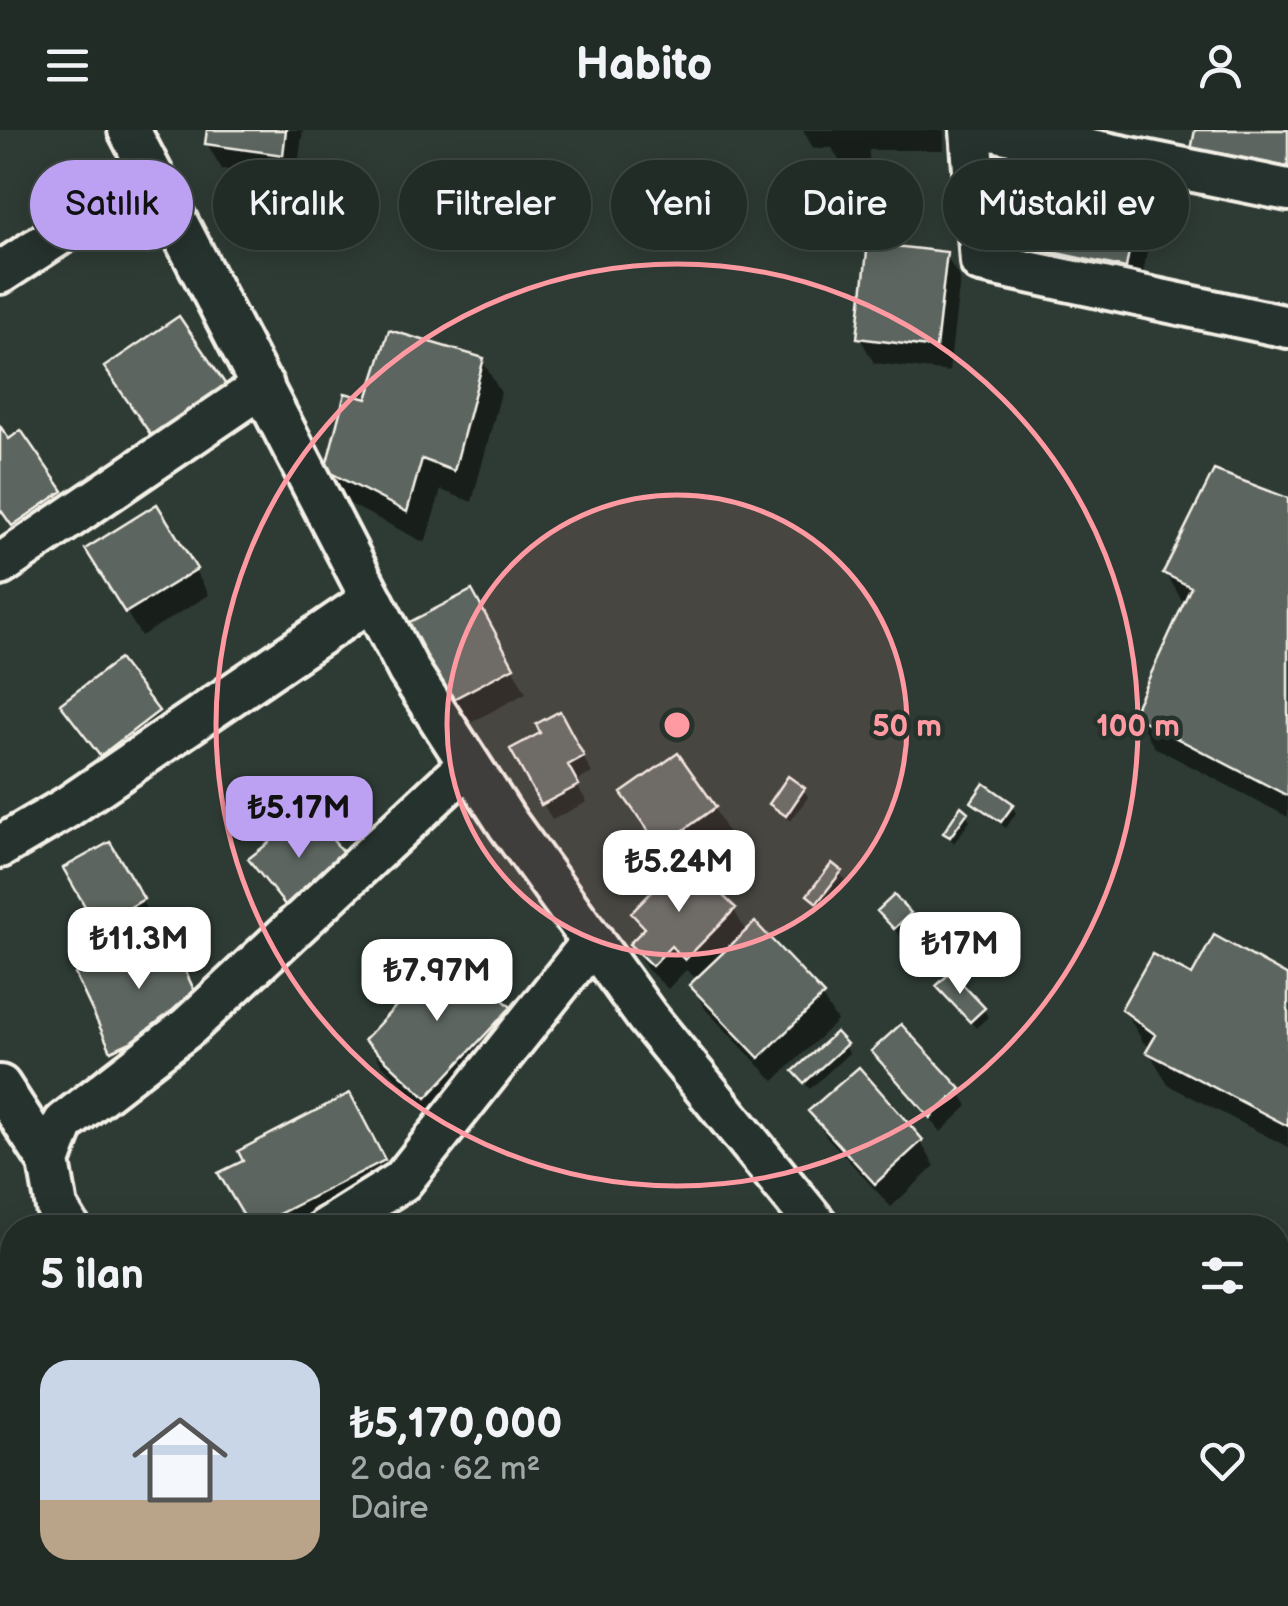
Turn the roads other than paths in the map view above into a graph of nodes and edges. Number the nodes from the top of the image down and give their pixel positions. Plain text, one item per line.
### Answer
1 (129, 130) edge
2 (971, 130) edge
3 (992, 130) edge
4 (145, 160) edge
5 (1288, 190) edge
6 (34, 250) edge
7 (192, 250) edge
8 (0, 272) edge
9 (1288, 327) edge
10 (263, 386) junction
11 (0, 565) edge
12 (372, 598) junction
13 (470, 764) junction
14 (0, 847) edge
15 (593, 942) junction
16 (0, 1086) edge
17 (48, 1162) junction
18 (61, 1215) edge
19 (348, 1215) edge
20 (808, 1215) edge

1 - 4 street
2 - 9 street
3 - 5 street
6 - 8 street
7 - 10 street
10 - 11 street
10 - 12 street
12 - 13 street
12 - 14 street
13 - 15 street
13 - 17 street
15 - 19 street
15 - 20 street
16 - 17 street
17 - 18 street

